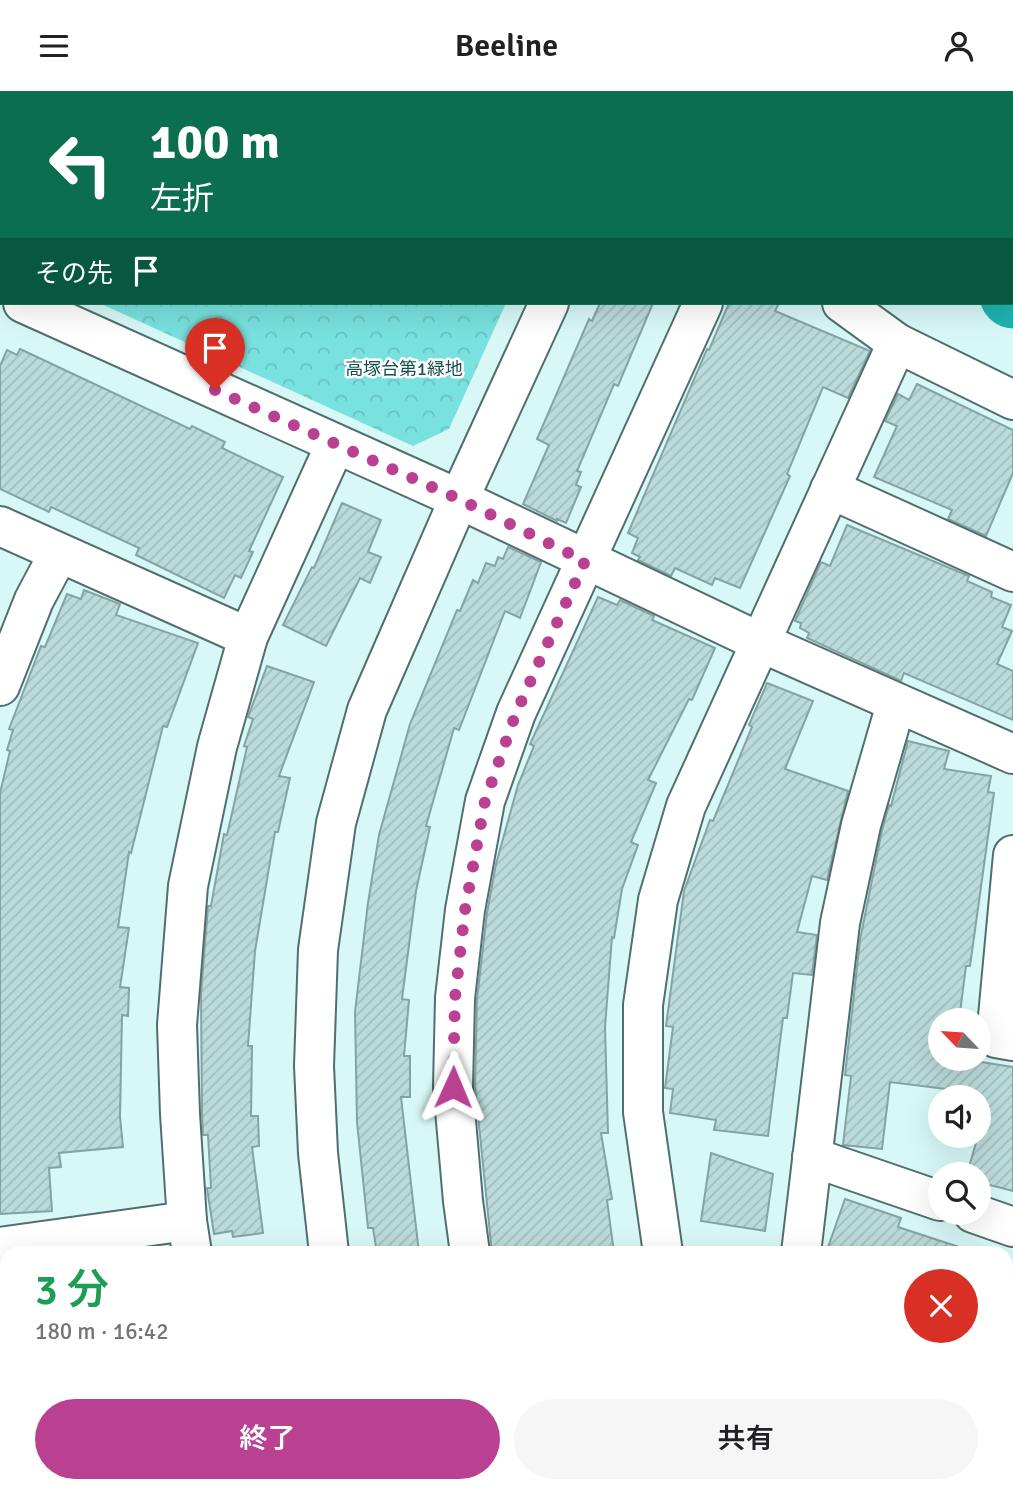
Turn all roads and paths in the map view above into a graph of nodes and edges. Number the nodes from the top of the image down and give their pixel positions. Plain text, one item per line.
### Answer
1 (27, 305) edge
2 (548, 305) edge
3 (702, 305) edge
4 (845, 305) edge
5 (897, 343) junction
6 (1013, 400) edge
7 (335, 445) junction
8 (830, 489) junction
9 (459, 499) junction
10 (0, 526) edge
11 (59, 553) junction
12 (585, 561) junction
13 (1013, 572) edge
14 (248, 637) junction
15 (762, 643) junction
16 (0, 686) edge
17 (896, 704) junction
18 (1013, 754) edge
19 (1013, 855) edge
20 (1013, 1041) edge
21 (812, 1157) junction
22 (928, 1197) edge
23 (991, 1219) edge
24 (1013, 1227) edge
25 (189, 1237) edge
26 (19, 1246) edge
27 (328, 1246) edge
28 (469, 1246) edge
29 (662, 1246) edge
30 (802, 1246) edge

1 - 7 street
2 - 9 street
3 - 12 street
4 - 5 street
5 - 6 street
5 - 8 street
7 - 9 street
7 - 14 street
8 - 13 street
8 - 15 street
9 - 12 street
9 - 27 street
10 - 11 street
11 - 14 street
11 - 16 street
12 - 15 street
12 - 28 street
14 - 25 street
15 - 17 street
15 - 29 street
17 - 18 street
17 - 21 street
19 - 20 street
21 - 22 street
21 - 30 street
23 - 24 street
25 - 26 street

